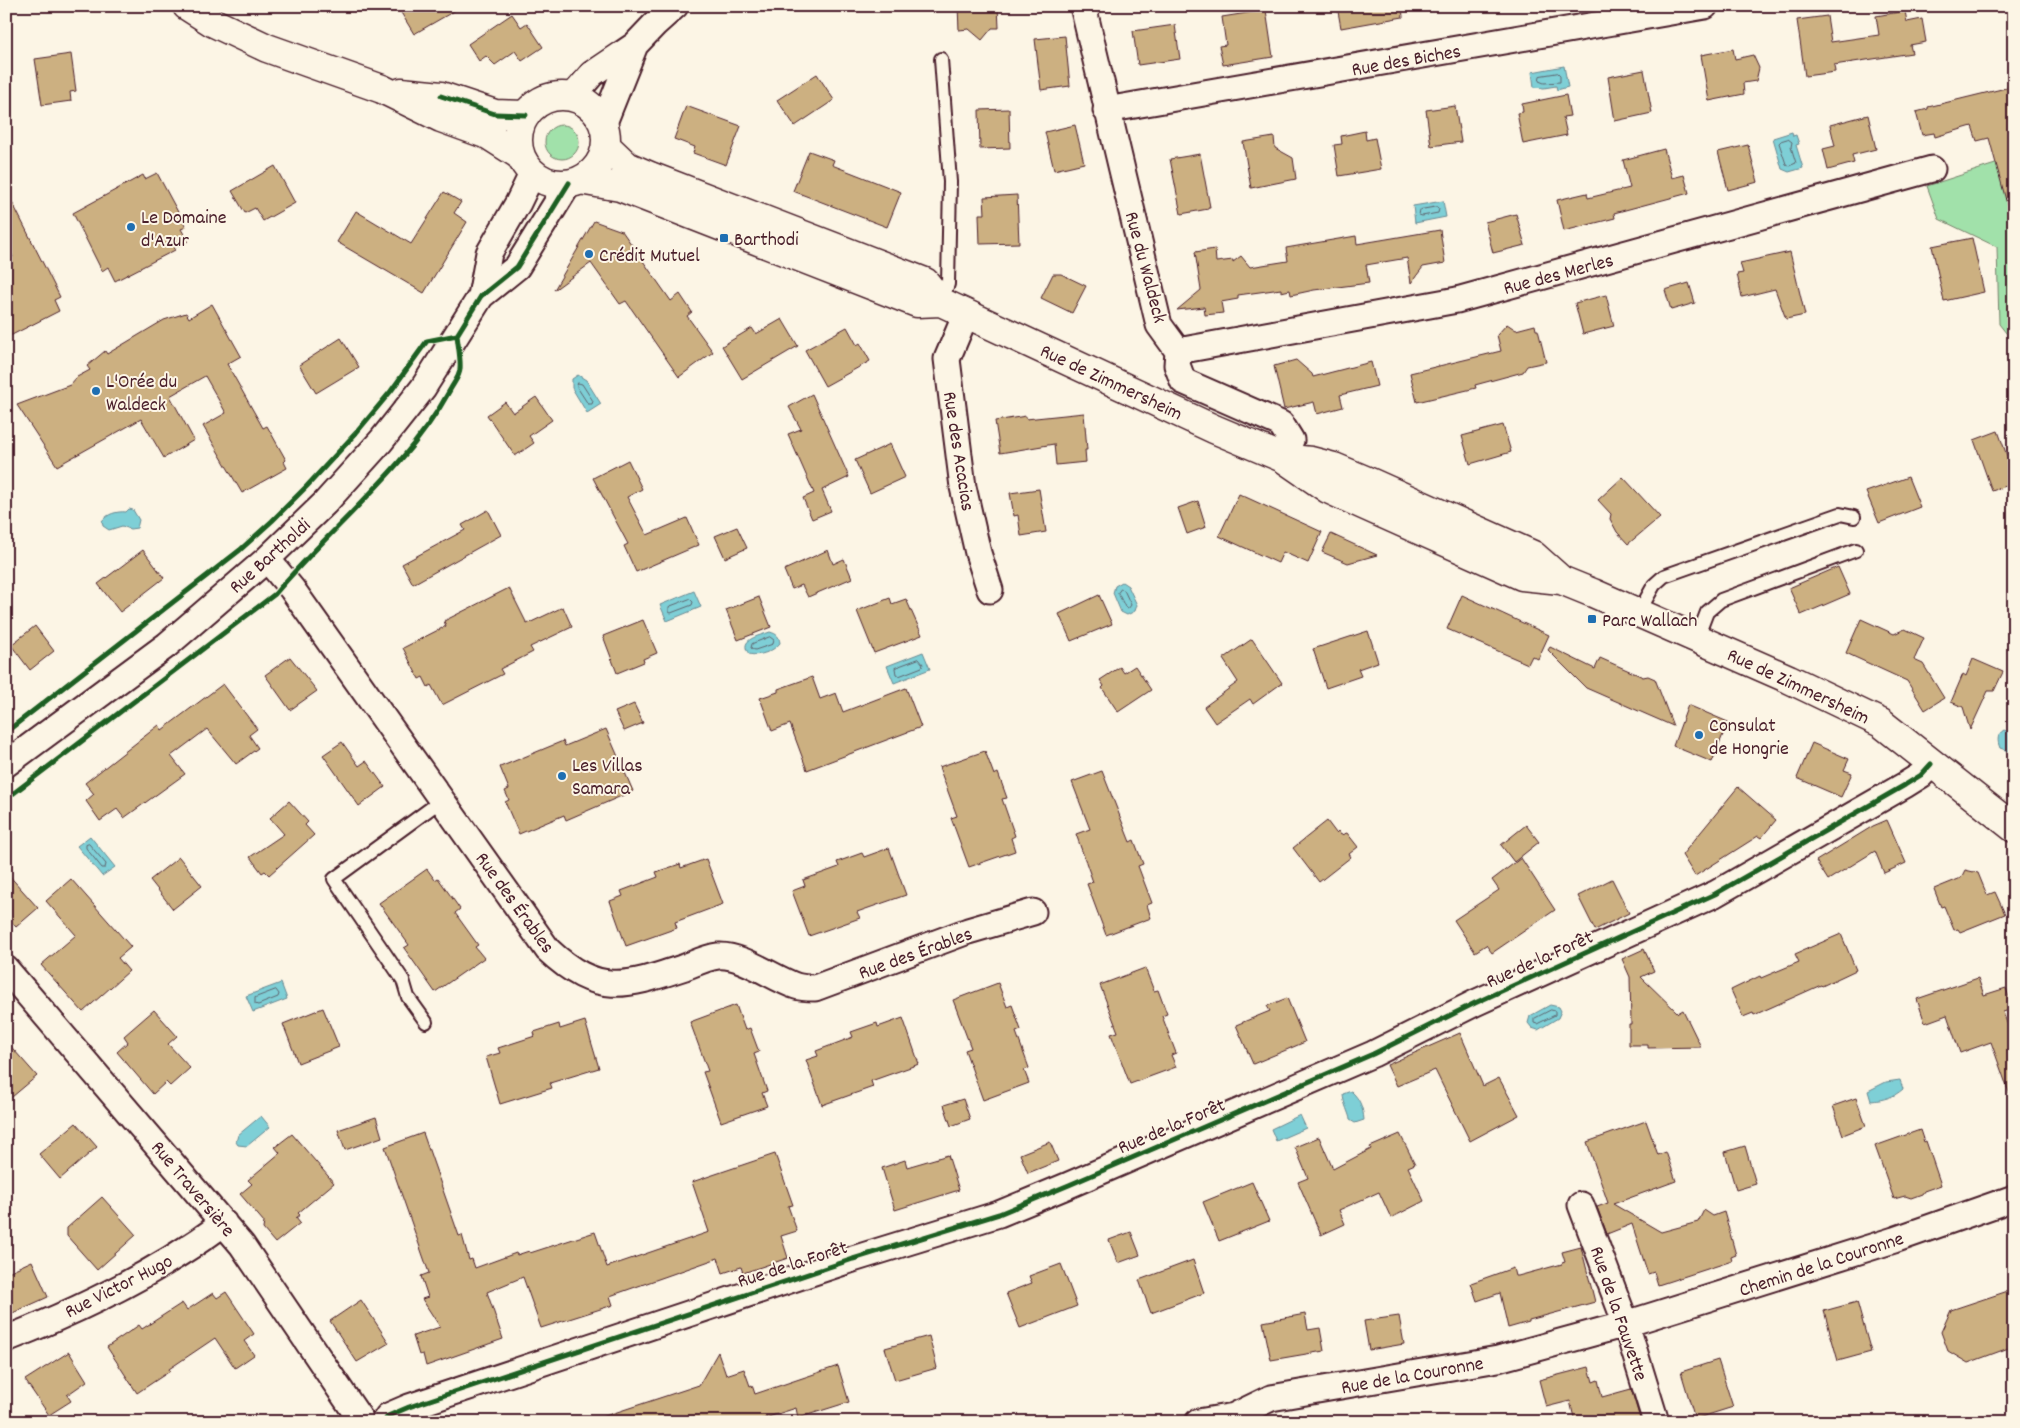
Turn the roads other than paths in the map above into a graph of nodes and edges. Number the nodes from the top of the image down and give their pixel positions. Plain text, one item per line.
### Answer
1 (187, 6) edge
2 (676, 6) edge
3 (1083, 6) edge
4 (1705, 6) edge
5 (635, 45) junction
6 (941, 59) dead end
7 (382, 90) junction
8 (572, 97) junction
9 (1106, 110) junction
10 (526, 114) junction
11 (605, 135) junction
12 (527, 164) junction
13 (1932, 169) dead end
14 (575, 182) junction
15 (481, 296) junction
16 (941, 302) junction
17 (966, 314) junction
18 (1178, 351) junction
19 (1284, 458) junction
20 (1854, 517) dead end
21 (1856, 550) dead end
22 (267, 559) junction
23 (990, 590) dead end
24 (1639, 612) junction
25 (1697, 638) junction
26 (6, 764) edge
27 (1931, 764) junction
28 (442, 800) junction
29 (2014, 828) edge
30 (1033, 912) dead end
31 (6, 969) edge
32 (426, 1022) dead end
33 (2014, 1198) edge
34 (1581, 1205) dead end
35 (224, 1223) junction
36 (1626, 1324) junction
37 (6, 1338) edge
38 (362, 1422) edge
39 (384, 1422) edge
40 (1198, 1422) edge
41 (1656, 1422) edge

1 - 7 main road
2 - 5 street
3 - 9 street, Rue du Waldeck
4 - 9 street, Rue des Biches
5 - 8 street
5 - 11 street
6 - 16 lane
7 - 10 main road
7 - 12 main road
8 - 10 main road
8 - 11 main road
9 - 18 street, Rue du Waldeck
10 - 12 main road
11 - 14 main road
11 - 16 main road, Rue de Zimmersheim
12 - 14 main road
12 - 15 street, Rue Bartholdi
13 - 18 street, Rue des Merles
14 - 15 street, Rue Bartholdi
14 - 16 main road, Rue de Zimmersheim
15 - 22 street, Rue Bartholdi
16 - 17 main road, Rue de Zimmersheim
17 - 19 main road, Rue de Zimmersheim
17 - 23 street, Rue des Acacias
18 - 19 street, Rue du Waldeck
19 - 24 main road, Rue de Zimmersheim
20 - 24 lane
21 - 25 lane
22 - 26 street, Rue Bartholdi
22 - 28 street, Rue des Érables
24 - 25 main road, Rue de Zimmersheim
25 - 27 main road, Rue de Zimmersheim
27 - 29 main road, Rue de Zimmersheim
27 - 39 street, Rue de la Forêt
28 - 30 street, Rue des Érables
28 - 32 lane
31 - 35 street, Rue Traversière
33 - 36 street, Chemin de la Couronne
34 - 36 street, Rue de la Fauvette
35 - 37 street, Rue Victor Hugo
35 - 38 street, Rue Traversière
36 - 40 street, Rue de la Couronne
36 - 41 street, Rue de la Fauvette

